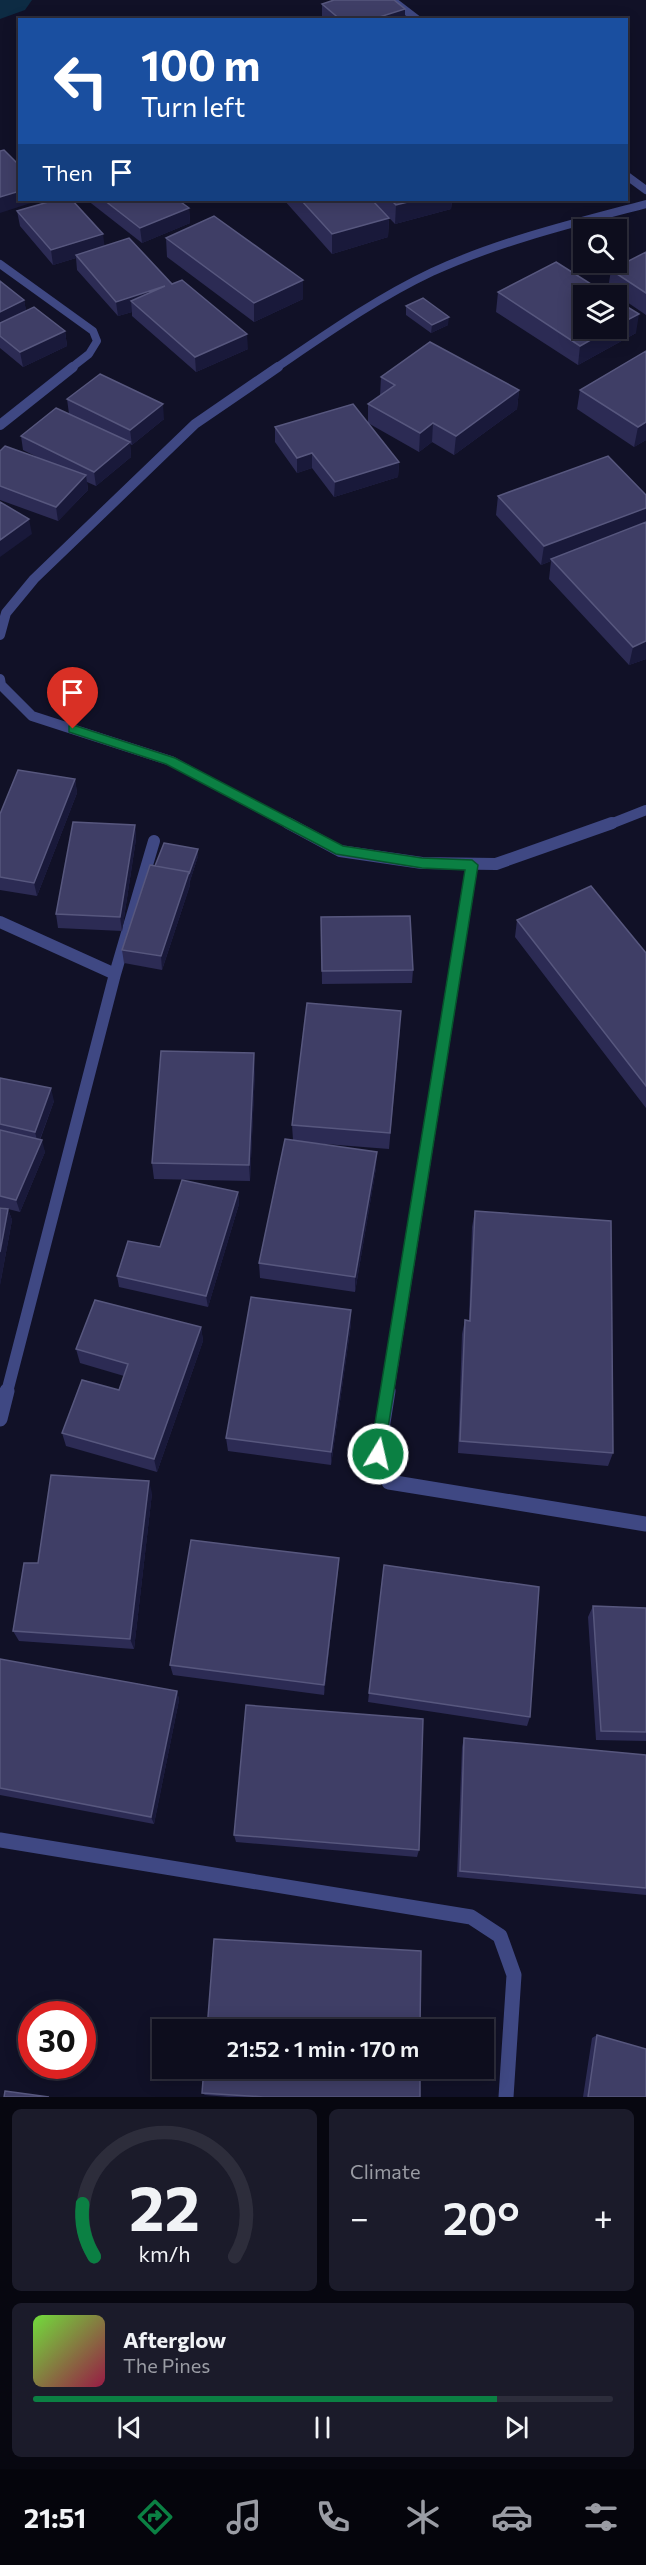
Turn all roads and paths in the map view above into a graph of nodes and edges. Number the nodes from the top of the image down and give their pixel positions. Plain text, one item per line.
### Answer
1 (392, 0) edge
2 (415, 18) edge
3 (628, 177) edge
4 (646, 190) edge
5 (646, 204) edge
6 (0, 264) edge
7 (0, 425) edge
8 (0, 634) edge
9 (0, 679) edge
10 (646, 810) edge
11 (154, 841) dead end
12 (472, 865) junction
13 (0, 922) edge
14 (115, 974) junction
15 (0, 1419) edge
16 (646, 1524) edge
17 (0, 1840) edge
18 (506, 2097) edge

1 - 2 street
3 - 4 street
5 - 8 street
6 - 7 street
9 - 12 street
10 - 12 street
11 - 14 street
12 - 16 street
13 - 14 street
14 - 15 street
17 - 18 street

